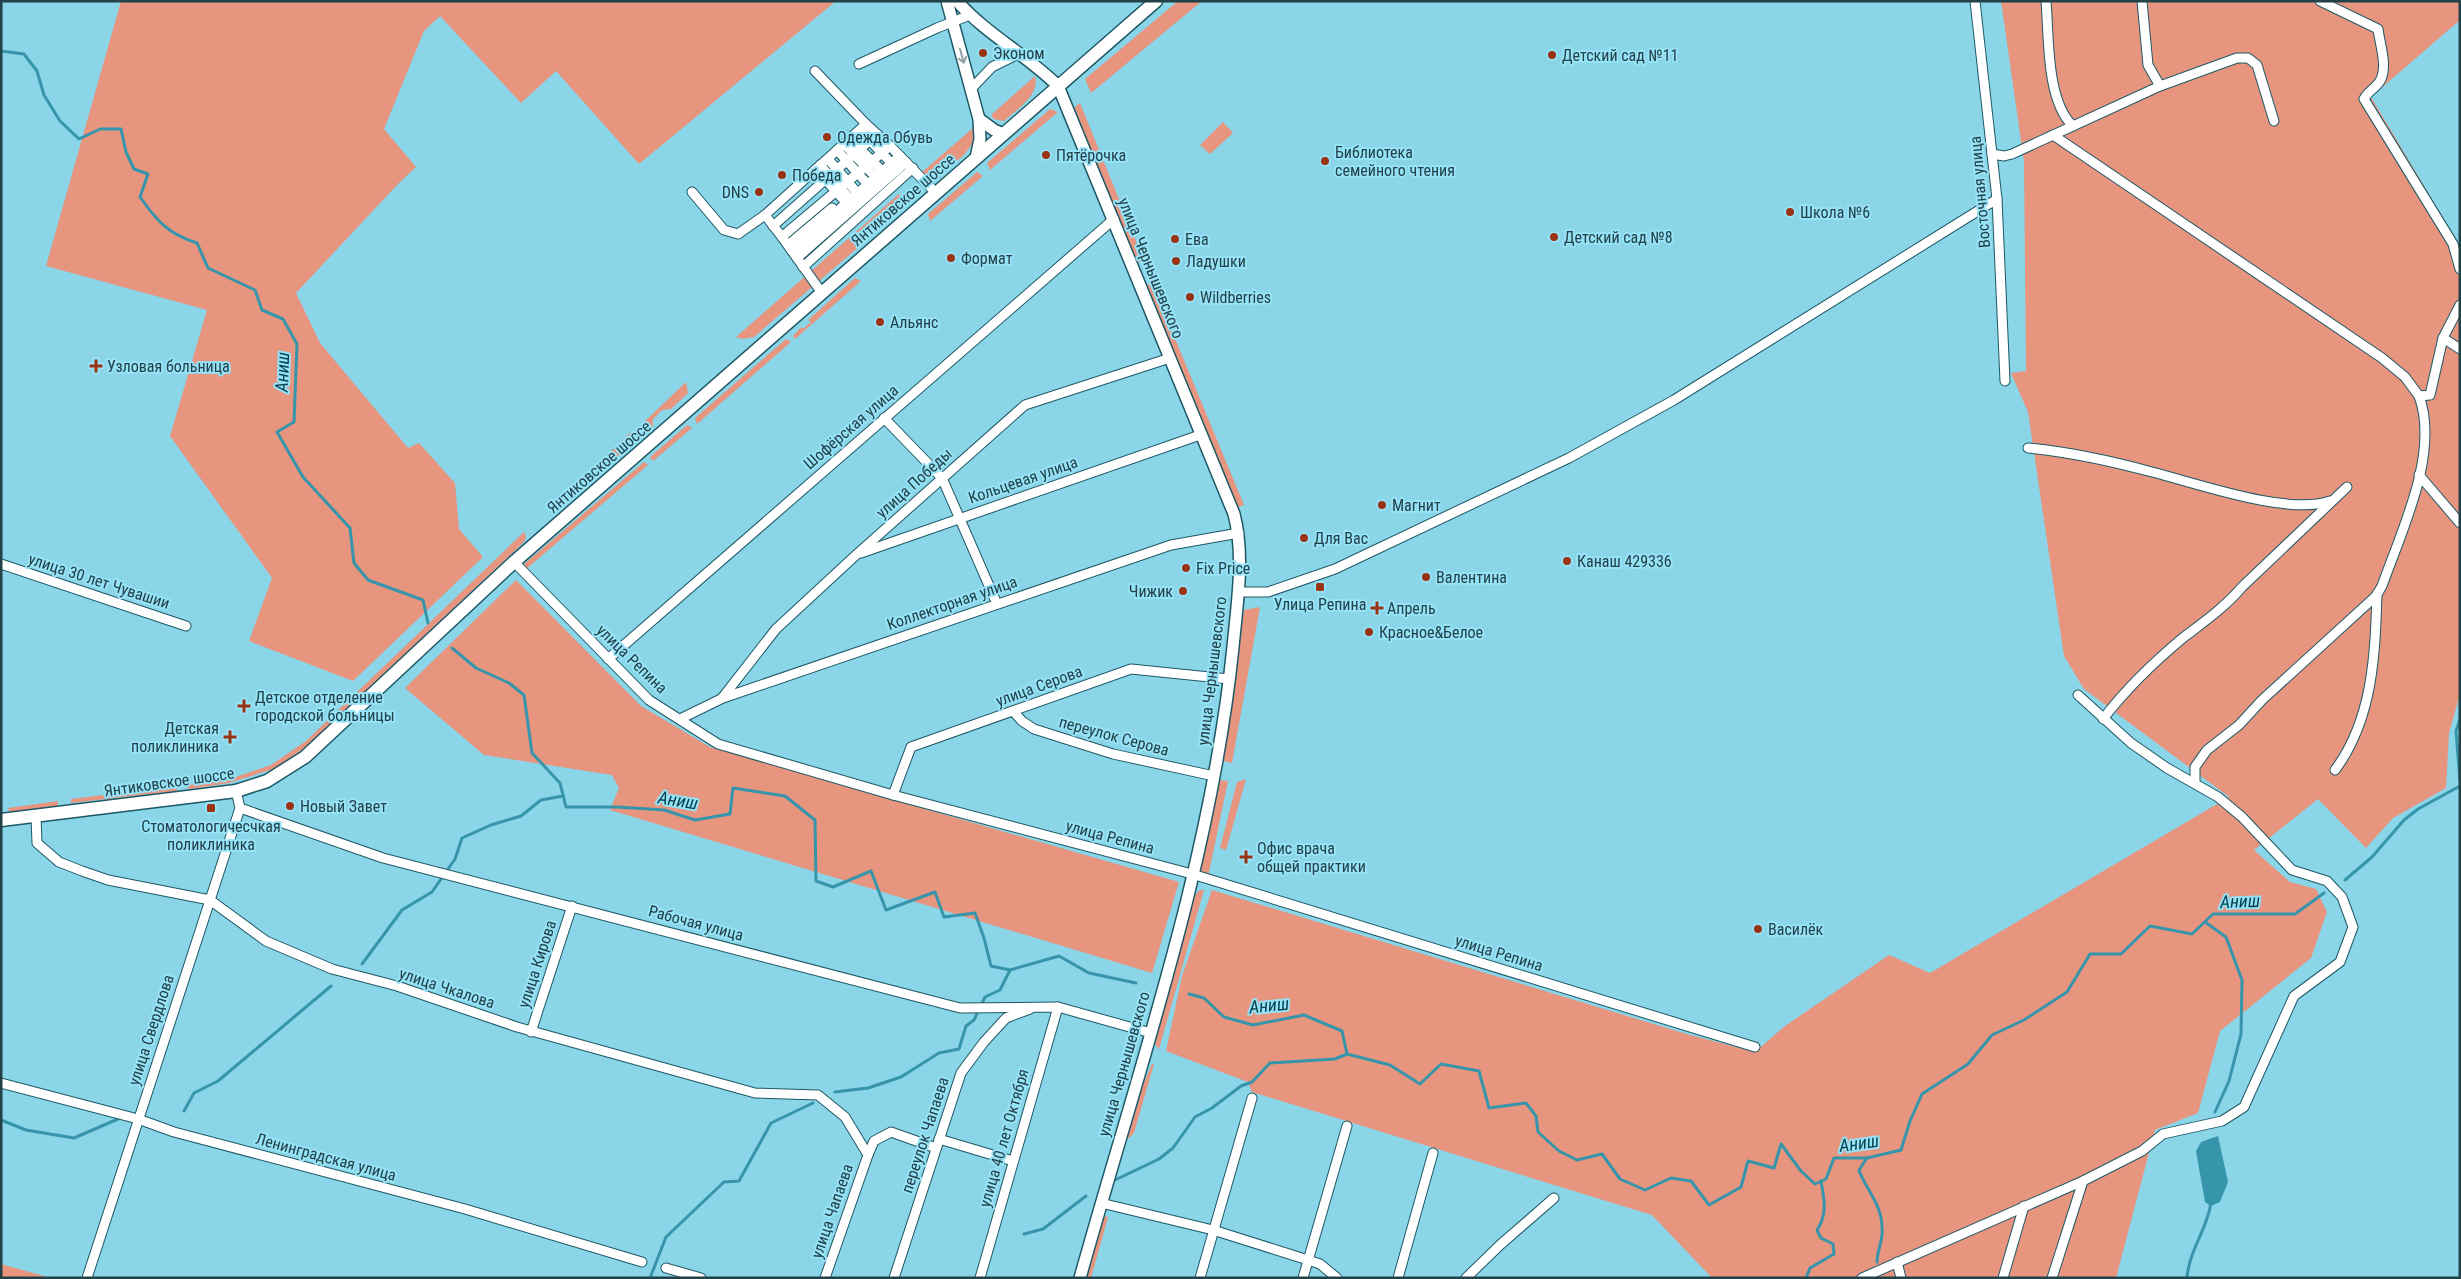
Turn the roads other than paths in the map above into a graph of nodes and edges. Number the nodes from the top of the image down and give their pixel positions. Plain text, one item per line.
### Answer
1 (947, 1) edge
2 (957, 1) edge
3 (1156, 1) edge
4 (1975, 1) edge
5 (2046, 1) edge
6 (2142, 1) edge
7 (2320, 1) edge
8 (970, 15) junction
9 (953, 22) junction
10 (1020, 53) junction
11 (859, 64) dead end
12 (815, 71) dead end
13 (1058, 86) junction
14 (2160, 86) junction
15 (971, 89) junction
16 (979, 119) junction
17 (2274, 121) dead end
18 (2073, 126) junction
19 (877, 134) junction
20 (1004, 134) junction
21 (2054, 135) junction
22 (890, 146) junction
23 (839, 148) junction
24 (882, 152) junction
25 (1992, 154) junction
26 (976, 158) junction
27 (905, 161) junction
28 (869, 163) junction
29 (858, 172) junction
30 (844, 184) junction
31 (692, 192) dead end
32 (936, 193) junction
33 (848, 195) junction
34 (877, 195) junction
35 (783, 198) junction
36 (1997, 199) junction
37 (810, 213) junction
38 (1114, 219) junction
39 (773, 226) junction
40 (782, 237) junction
41 (818, 244) junction
42 (2460, 269) edge
43 (822, 293) junction
44 (2460, 305) edge
45 (2443, 338) junction
46 (2460, 349) edge
47 (1170, 358) junction
48 (2005, 381) dead end
49 (2419, 396) junction
50 (884, 418) junction
51 (1200, 435) junction
52 (2028, 448) dead end
53 (2419, 475) junction
54 (942, 478) junction
55 (2347, 487) dead end
56 (2332, 501) junction
57 (960, 517) junction
58 (2460, 523) edge
59 (1239, 534) junction
60 (856, 555) junction
61 (514, 562) junction
62 (1, 564) edge
63 (1238, 592) junction
64 (2377, 594) junction
65 (997, 604) junction
66 (186, 626) dead end
67 (608, 659) junction
68 (1230, 679) junction
69 (2078, 695) dead end
70 (723, 698) junction
71 (1013, 711) junction
72 (680, 719) junction
73 (2103, 719) junction
74 (2335, 770) dead end
75 (1214, 776) junction
76 (2195, 783) junction
77 (236, 791) junction
78 (893, 794) junction
79 (240, 808) junction
80 (36, 816) junction
81 (1, 820) edge
82 (1192, 874) junction
83 (210, 900) junction
84 (572, 906) junction
85 (1038, 1007) junction
86 (1058, 1007) junction
87 (531, 1032) junction
88 (1151, 1033) junction
89 (1755, 1047) dead end
90 (1, 1083) edge
91 (1252, 1098) dead end
92 (138, 1119) junction
93 (1347, 1126) dead end
94 (938, 1144) junction
95 (1432, 1154) dead end
96 (868, 1155) junction
97 (1013, 1161) junction
98 (2083, 1181) junction
99 (1554, 1198) dead end
100 (1101, 1203) junction
101 (2024, 1206) junction
102 (1213, 1230) junction
103 (1308, 1260) junction
104 (642, 1262) dead end
105 (1897, 1262) junction
106 (666, 1268) dead end
107 (87, 1278) edge
108 (701, 1278) edge
109 (825, 1278) edge
110 (894, 1278) edge
111 (980, 1278) edge
112 (1080, 1278) edge
113 (1200, 1278) edge
114 (1303, 1278) edge
115 (1337, 1278) edge
116 (1398, 1278) edge
117 (1466, 1278) edge
118 (1862, 1278) edge
119 (1901, 1278) edge
120 (2003, 1278) edge
121 (2052, 1278) edge

1 - 9 street
2 - 8 street
3 - 13 main road, Янтиковское шоссе
4 - 25 street, Восточная улица
5 - 18 street
6 - 14 street
7 - 42 street
8 - 9 street
8 - 10 street
9 - 11 street
9 -> 15 street
10 - 13 street
10 - 15 street
12 - 23 street
13 - 20 main road, Янтиковское шоссе
13 - 38 street, улица Чернышевского
14 - 17 street
14 - 18 street
15 - 16 street
16 - 20 street
16 - 26 street
18 - 21 street
19 - 22 street
19 - 23 street
19 - 39 street
20 - 26 main road, Янтиковское шоссе
21 - 25 street
21 - 49 street
22 - 24 street
22 - 27 street
23 - 24 street
23 - 28 street
23 - 29 street
23 - 30 street
23 - 34 street
23 - 34 street
23 - 34 street
23 - 34 street
23 - 35 street
23 - 37 street
24 - 28 street
24 - 34 street
25 - 36 street, Восточная улица
26 - 32 main road, Янтиковское шоссе
27 - 32 street
27 - 33 street
27 - 34 street
27 - 41 street
27 - 41 street
28 - 29 street
28 - 34 street
29 - 30 street
29 - 34 street
30 - 33 street
30 - 34 street
30 - 37 street
31 - 35 street
32 - 43 main road, Янтиковское шоссе
33 - 34 street
33 - 41 street
34 - 37 street
34 - 41 street
35 - 37 street
35 - 37 street
35 - 37 street
35 - 39 street
35 - 41 street
35 - 41 street
36 - 48 street, Восточная улица
36 - 63 street
37 - 40 street
37 - 41 street
37 - 41 street
37 - 41 street
38 - 47 street, улица Чернышевского
38 - 50 street, Шофёрская улица
39 - 40 street
40 - 41 street
41 - 43 street
43 - 61 main road, Янтиковское шоссе
44 - 45 street
45 - 46 street
45 - 49 street
47 - 51 street, улица Чернышевского
47 - 54 street, улица Победы
49 - 53 street
50 - 54 street
50 - 67 street, Шофёрская улица
51 - 57 street, Кольцевая улица
51 - 59 street, улица Чернышевского
52 - 56 street
53 - 58 street
53 - 64 street
54 - 57 street
54 - 60 street, улица Победы
55 - 56 street
56 - 73 street
57 - 60 street, Кольцевая улица
57 - 65 street
59 - 63 street, улица Чернышевского
59 - 65 street, Коллекторная улица
60 - 70 street, улица Победы
61 - 67 street, улица Репина
61 - 77 main road, Янтиковское шоссе
62 - 66 street, улица 30 лет Чувашии
63 - 68 street, улица Чернышевского
64 - 74 street
64 - 76 street
65 - 70 street, Коллекторная улица
67 - 72 street, улица Репина
68 - 71 street, улица Серова
68 - 75 street, улица Чернышевского
69 - 73 street
70 - 72 street, Коллекторная улица
71 - 75 street, переулок Серова
71 - 78 street, улица Серова
72 - 78 street, улица Репина
73 - 76 street
75 - 82 street, улица Чернышевского
76 - 98 street
77 - 79 street
77 - 80 main road, Янтиковское шоссе
78 - 82 street, улица Репина
79 - 83 street, улица Свердлова
79 - 84 street, Рабочая улица
80 - 81 main road, Янтиковское шоссе
80 - 83 street, улица Чкалова
82 - 88 street, улица Чернышевского
82 - 89 street, улица Репина
83 - 87 street, улица Чкалова
83 - 92 street, улица Свердлова
84 - 85 street, Рабочая улица
84 - 87 street, улица Кирова
85 - 86 street, Рабочая улица
85 - 94 street, переулок Чапаева
86 - 88 street, Рабочая улица
86 - 97 street, улица 40 лет Октября
87 - 96 street, улица Чкалова
88 - 100 street, улица Чернышевского
90 - 92 street, Ленинградская улица
91 - 102 street
92 - 104 street, Ленинградская улица
92 - 107 street, улица Свердлова
93 - 103 street
94 - 96 street, улица Чапаева
94 - 97 street, улица Чапаева
94 - 110 street, переулок Чапаева
95 - 116 street
96 - 109 street, улица Чапаева
97 - 111 street, улица 40 лет Октября
98 - 101 street
98 - 121 street
99 - 117 street
100 - 102 street
100 - 112 street, улица Чернышевского
101 - 105 street
101 - 120 street
102 - 103 street
102 - 113 street
103 - 114 street
103 - 115 street
105 - 118 street
105 - 119 street
106 - 108 street

